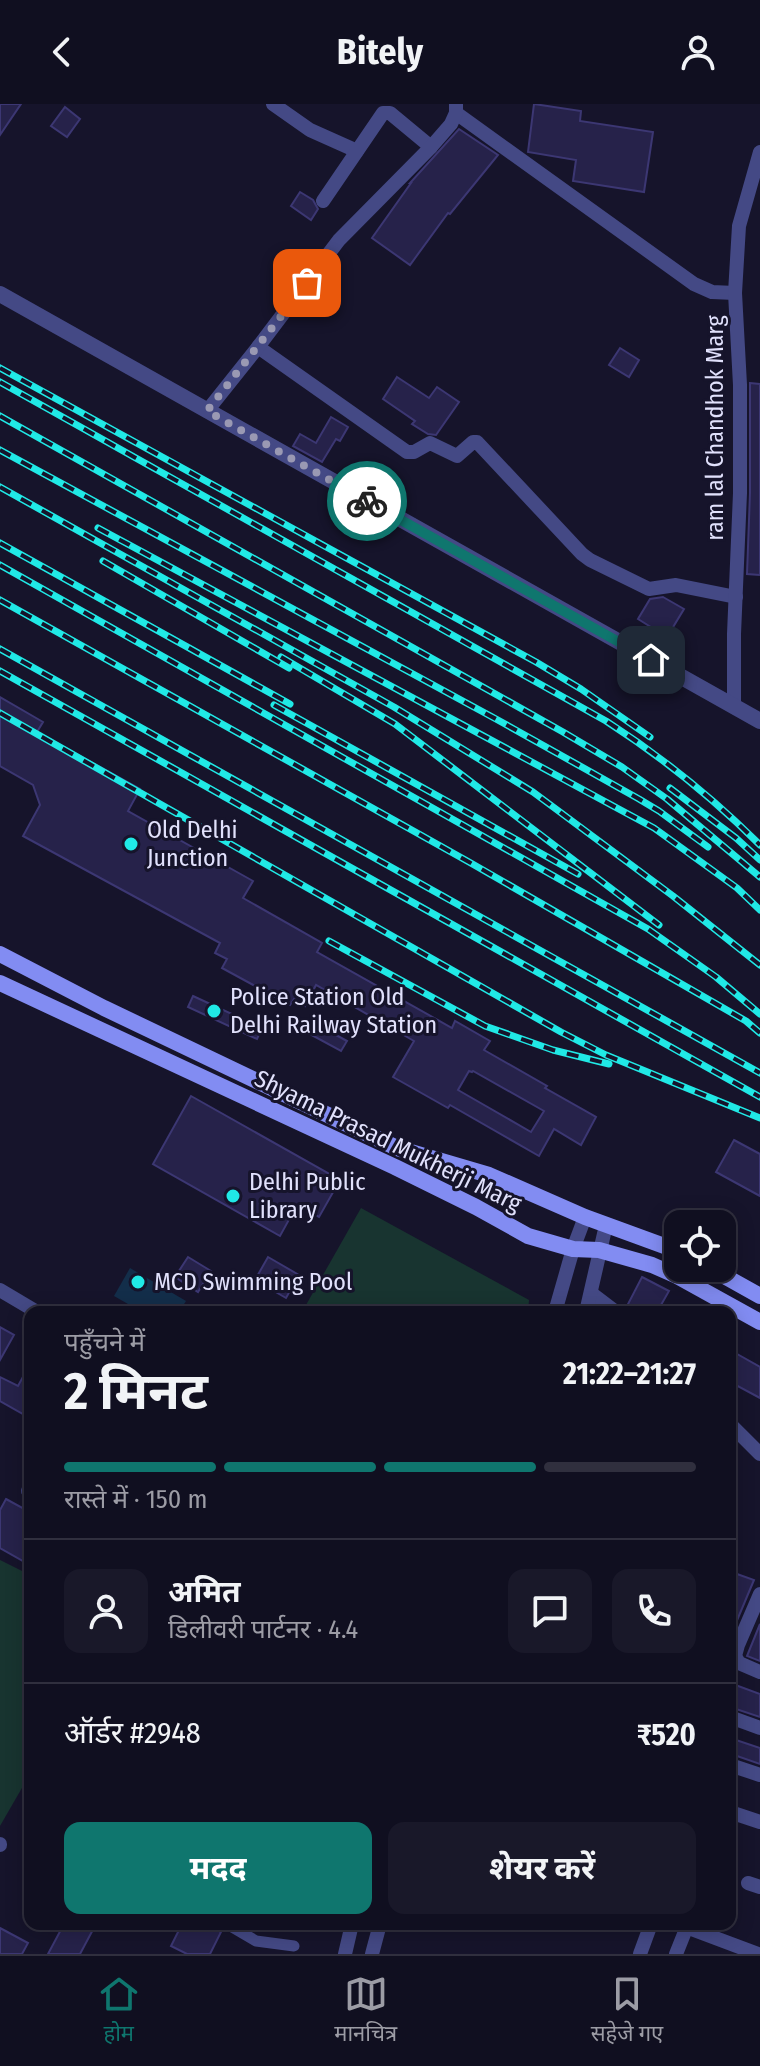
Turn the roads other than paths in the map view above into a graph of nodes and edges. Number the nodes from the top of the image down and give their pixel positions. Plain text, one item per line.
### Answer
1 (273, 104) edge
2 (456, 109) edge
3 (431, 147) junction
4 (357, 151) junction
5 (760, 152) edge
6 (756, 179) edge
7 (323, 201) dead end
8 (735, 293) junction
9 (0, 294) edge
10 (258, 347) junction
11 (207, 411) junction
12 (736, 597) junction
13 (734, 707) junction
14 (760, 721) edge
15 (0, 954) edge
16 (0, 983) edge
17 (585, 1217) junction
18 (606, 1225) junction
19 (664, 1246) edge
20 (573, 1249) junction
21 (599, 1250) junction
22 (735, 1282) edge
23 (0, 1290) edge
24 (591, 1293) junction
25 (760, 1296) edge
26 (27, 1306) edge
27 (557, 1306) edge
28 (588, 1306) edge
29 (608, 1306) edge
30 (731, 1306) edge
31 (736, 1309) edge
32 (760, 1322) edge
33 (736, 1430) edge
34 (760, 1454) edge
35 (760, 1594) edge
36 (736, 1650) edge
37 (736, 1660) edge
38 (760, 1672) edge
39 (736, 1719) edge
40 (760, 1728) edge
41 (736, 1767) edge
42 (760, 1775) edge
43 (736, 1814) edge
44 (760, 1822) edge
45 (237, 1930) edge
46 (351, 1930) edge
47 (378, 1930) edge
48 (649, 1930) edge
49 (685, 1930) edge
50 (697, 1930) edge
51 (294, 1946) dead end
52 (345, 1954) edge
53 (372, 1954) edge
54 (640, 1954) edge
55 (676, 1954) edge
56 (758, 1954) edge

1 - 4 street
2 - 3 street
2 - 8 street
3 - 4 street
3 - 10 street
4 - 7 street
5 - 6 street, ram lal Chandhok Marg
6 - 8 street, ram lal Chandhok Marg
8 - 12 street, ram lal Chandhok Marg
9 - 11 street
10 - 11 street
10 - 12 street
11 - 13 street
12 - 13 street, ram lal Chandhok Marg
13 - 14 street
15 - 17 main road, Shyama Prasad Mukherji Marg
16 - 20 main road, Shyama Prasad Mukherji Marg
17 - 18 main road, Shyama Prasad Mukherji Marg
17 - 20 street
18 - 19 main road, Shyama Prasad Mukherji Marg
18 - 21 street
20 - 21 main road, Shyama Prasad Mukherji Marg
20 - 27 street
21 - 24 street
21 - 30 main road, Shyama Prasad Mukherji Marg
22 - 25 main road
23 - 26 street
24 - 28 street
24 - 29 street
31 - 32 main road, Shyama Prasad Mukherji Marg
33 - 34 street
35 - 36 street
37 - 38 street
39 - 40 street
41 - 42 street
43 - 44 street
45 - 51 street
46 - 52 street
47 - 53 street
48 - 54 street
49 - 55 street
50 - 56 street

